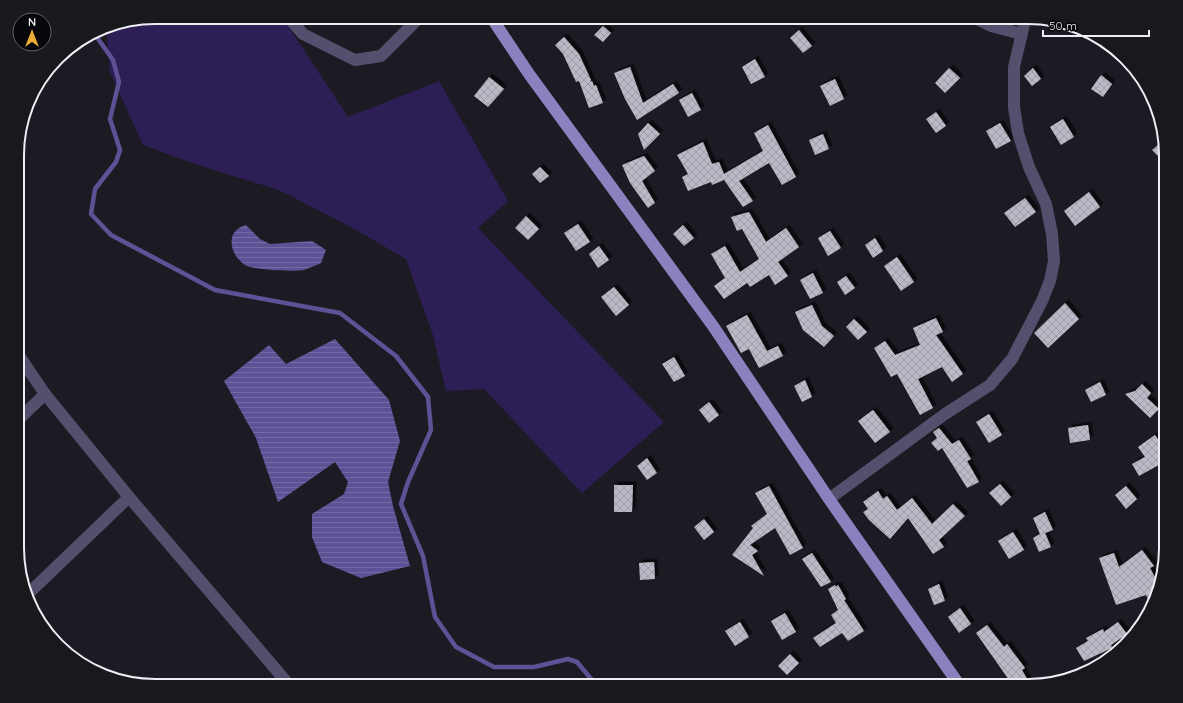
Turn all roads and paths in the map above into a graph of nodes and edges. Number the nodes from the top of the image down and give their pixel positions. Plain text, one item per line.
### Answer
1 (294, 24) edge
2 (413, 24) edge
3 (496, 24) edge
4 (988, 24) edge
5 (1024, 24) edge
6 (1022, 34) junction
7 (24, 363) edge
8 (45, 394) junction
9 (24, 414) edge
10 (129, 497) junction
11 (829, 499) junction
12 (31, 591) edge
13 (284, 679) edge
14 (955, 679) edge

1 - 2 street
3 - 11 main road
4 - 6 street
5 - 6 street
6 - 11 street
7 - 8 street
8 - 9 street
8 - 10 street
10 - 12 street
10 - 13 street
11 - 14 main road

